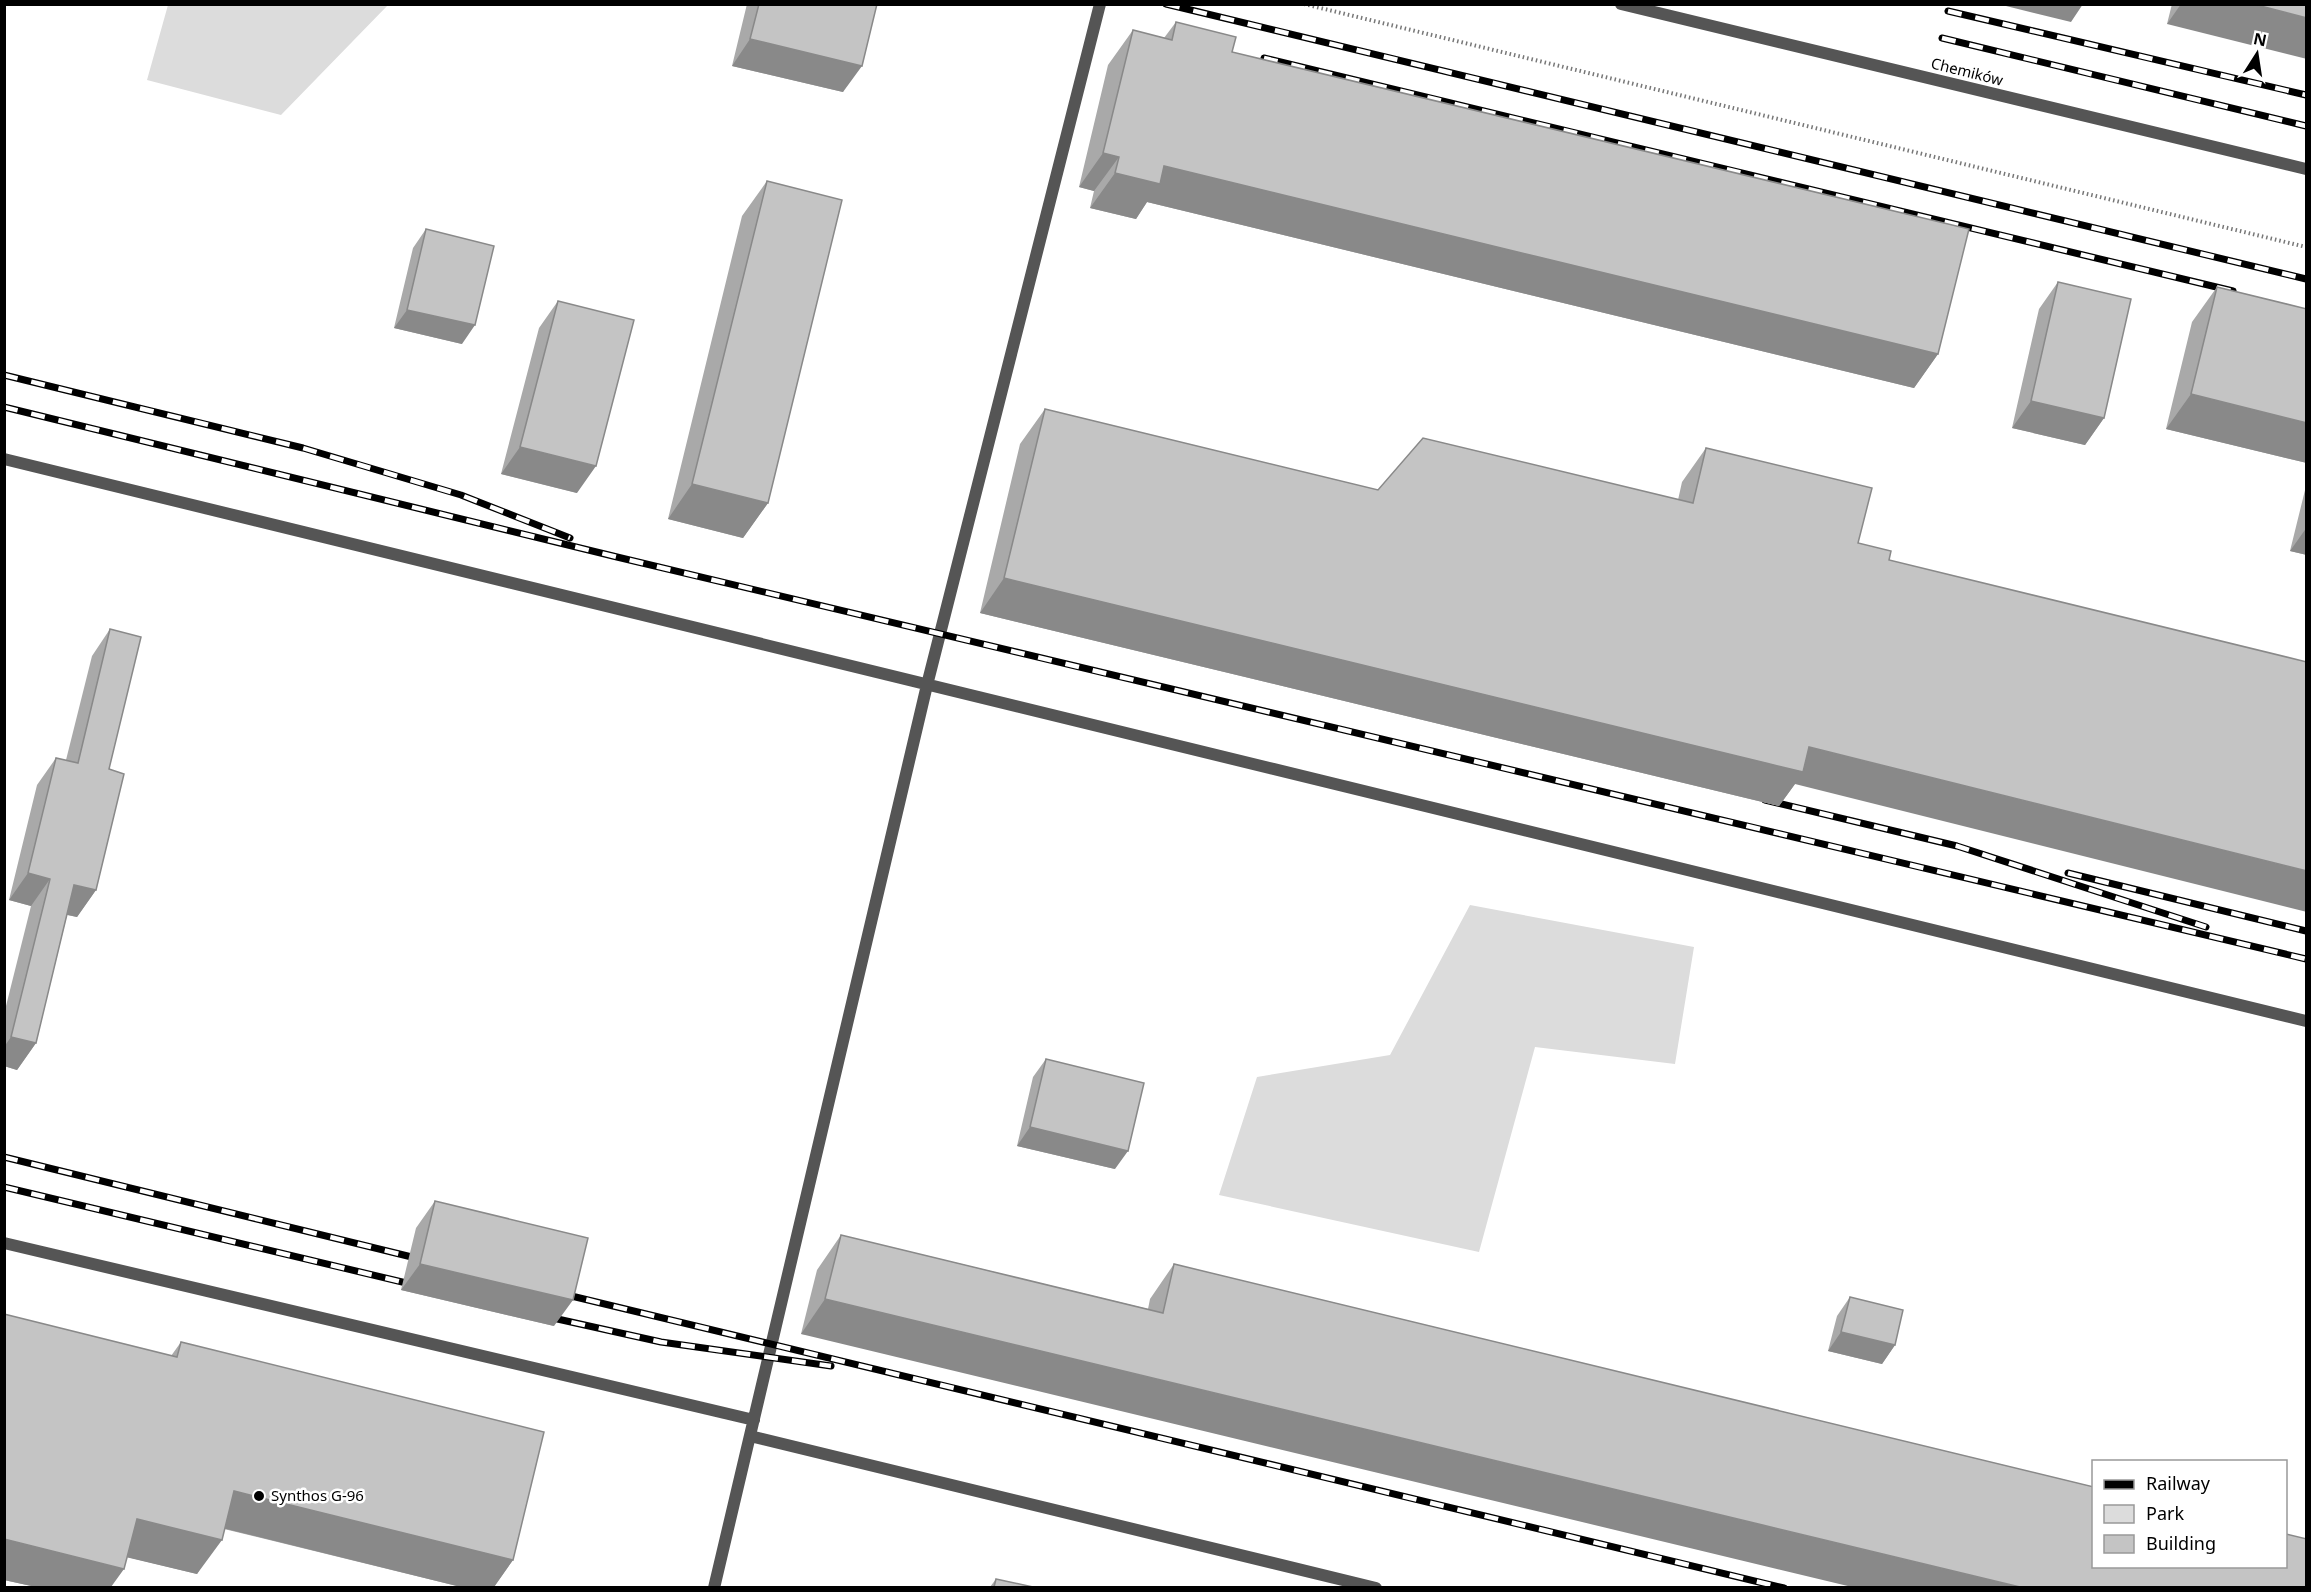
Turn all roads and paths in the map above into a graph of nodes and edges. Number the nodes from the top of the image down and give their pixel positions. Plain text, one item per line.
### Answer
1 (1100, 4) edge
2 (1304, 4) edge
3 (1621, 4) edge
4 (2307, 170) edge
5 (2307, 247) edge
6 (4, 459) edge
7 (927, 686) junction
8 (2307, 1021) edge
9 (4, 1243) edge
10 (754, 1420) junction
11 (750, 1436) junction
12 (714, 1587) edge
13 (1376, 1587) edge

1 - 7 lane
2 - 5 path
3 - 4 lane, Chemików
6 - 7 lane
7 - 8 lane
7 - 10 lane
9 - 10 lane
10 - 11 lane
11 - 12 lane
11 - 13 lane

